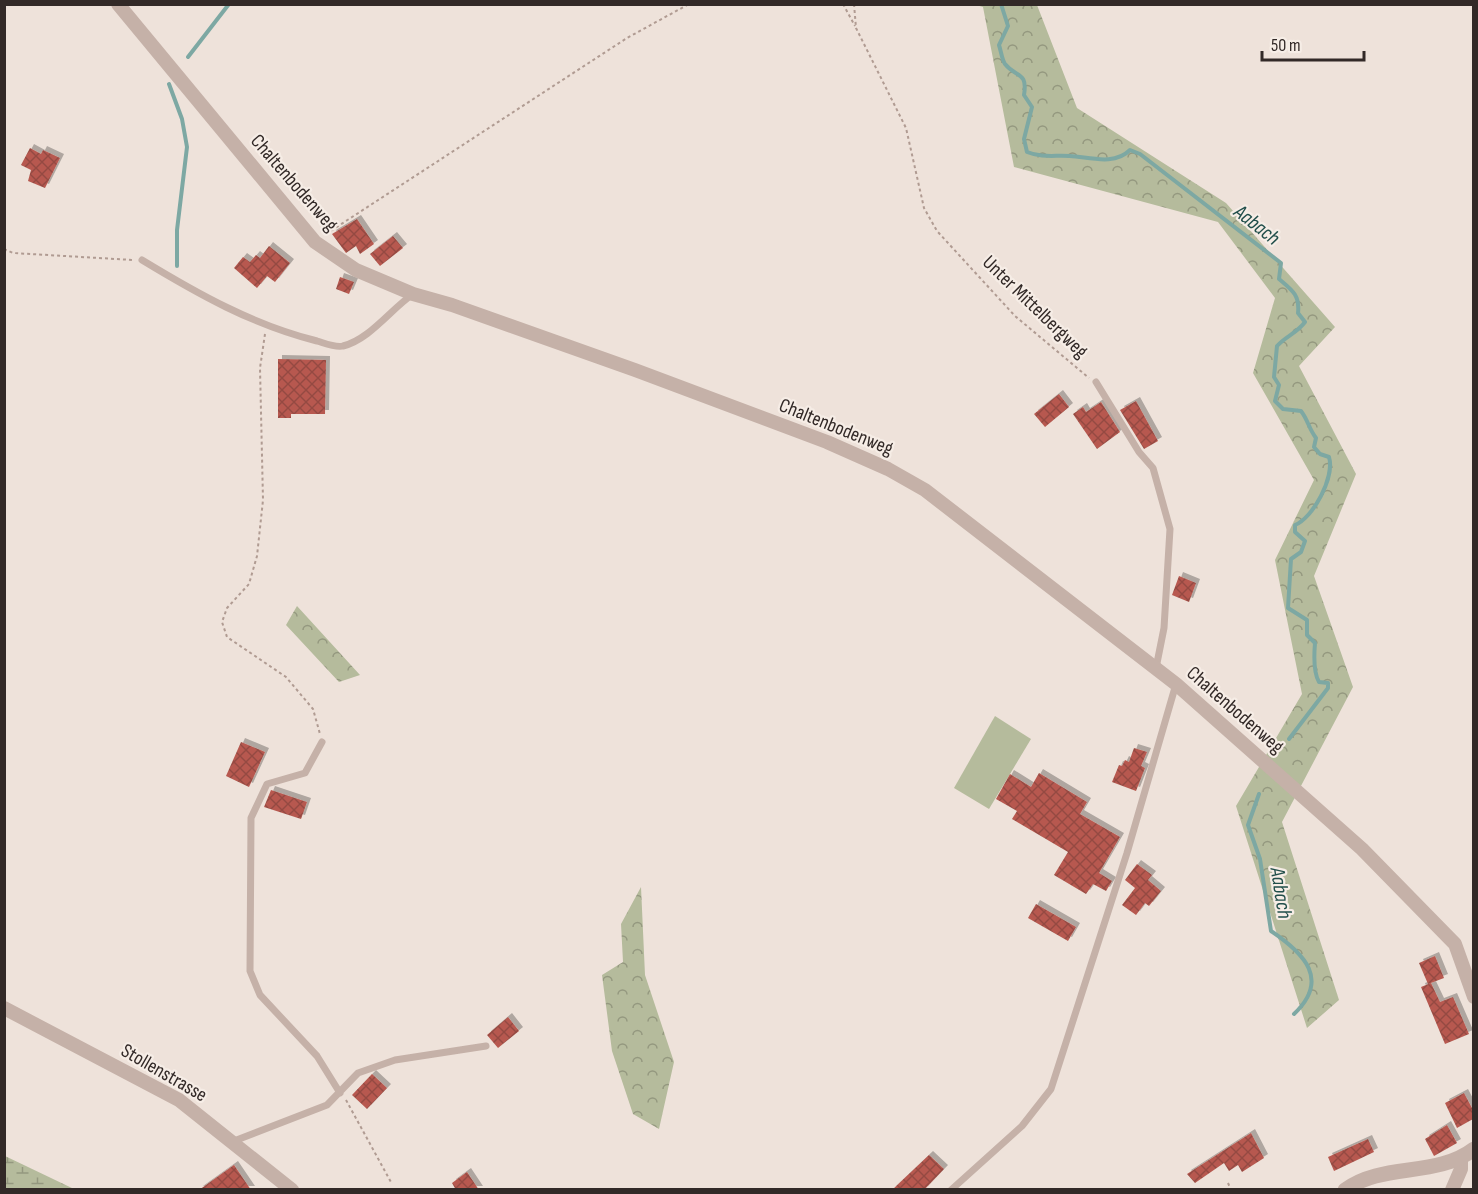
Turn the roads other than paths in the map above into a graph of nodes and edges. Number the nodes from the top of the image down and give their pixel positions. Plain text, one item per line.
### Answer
1 (118, 4) edge
2 (142, 261) road end
3 (412, 294) junction
4 (1096, 382) road end
5 (1156, 668) junction
6 (1176, 684) junction
7 (322, 742) road end
8 (1473, 997) edge
9 (4, 1008) edge
10 (486, 1046) dead end
11 (340, 1093) junction
12 (234, 1141) junction
13 (1467, 1153) edge
14 (292, 1190) edge
15 (951, 1190) edge
16 (1345, 1190) edge
17 (1452, 1190) edge

1 - 3 street, Chaltenbodenweg
2 - 3 lane
3 - 5 street, Chaltenbodenweg
4 - 5 lane, Unter Mittelbergweg
5 - 6 street, Chaltenbodenweg
6 - 8 street, Chaltenbodenweg
6 - 15 lane
7 - 11 lane
9 - 12 street, Stollenstrasse
10 - 11 lane
11 - 12 lane
12 - 14 street, Stollenstrasse
13 - 16 street
13 - 17 street

